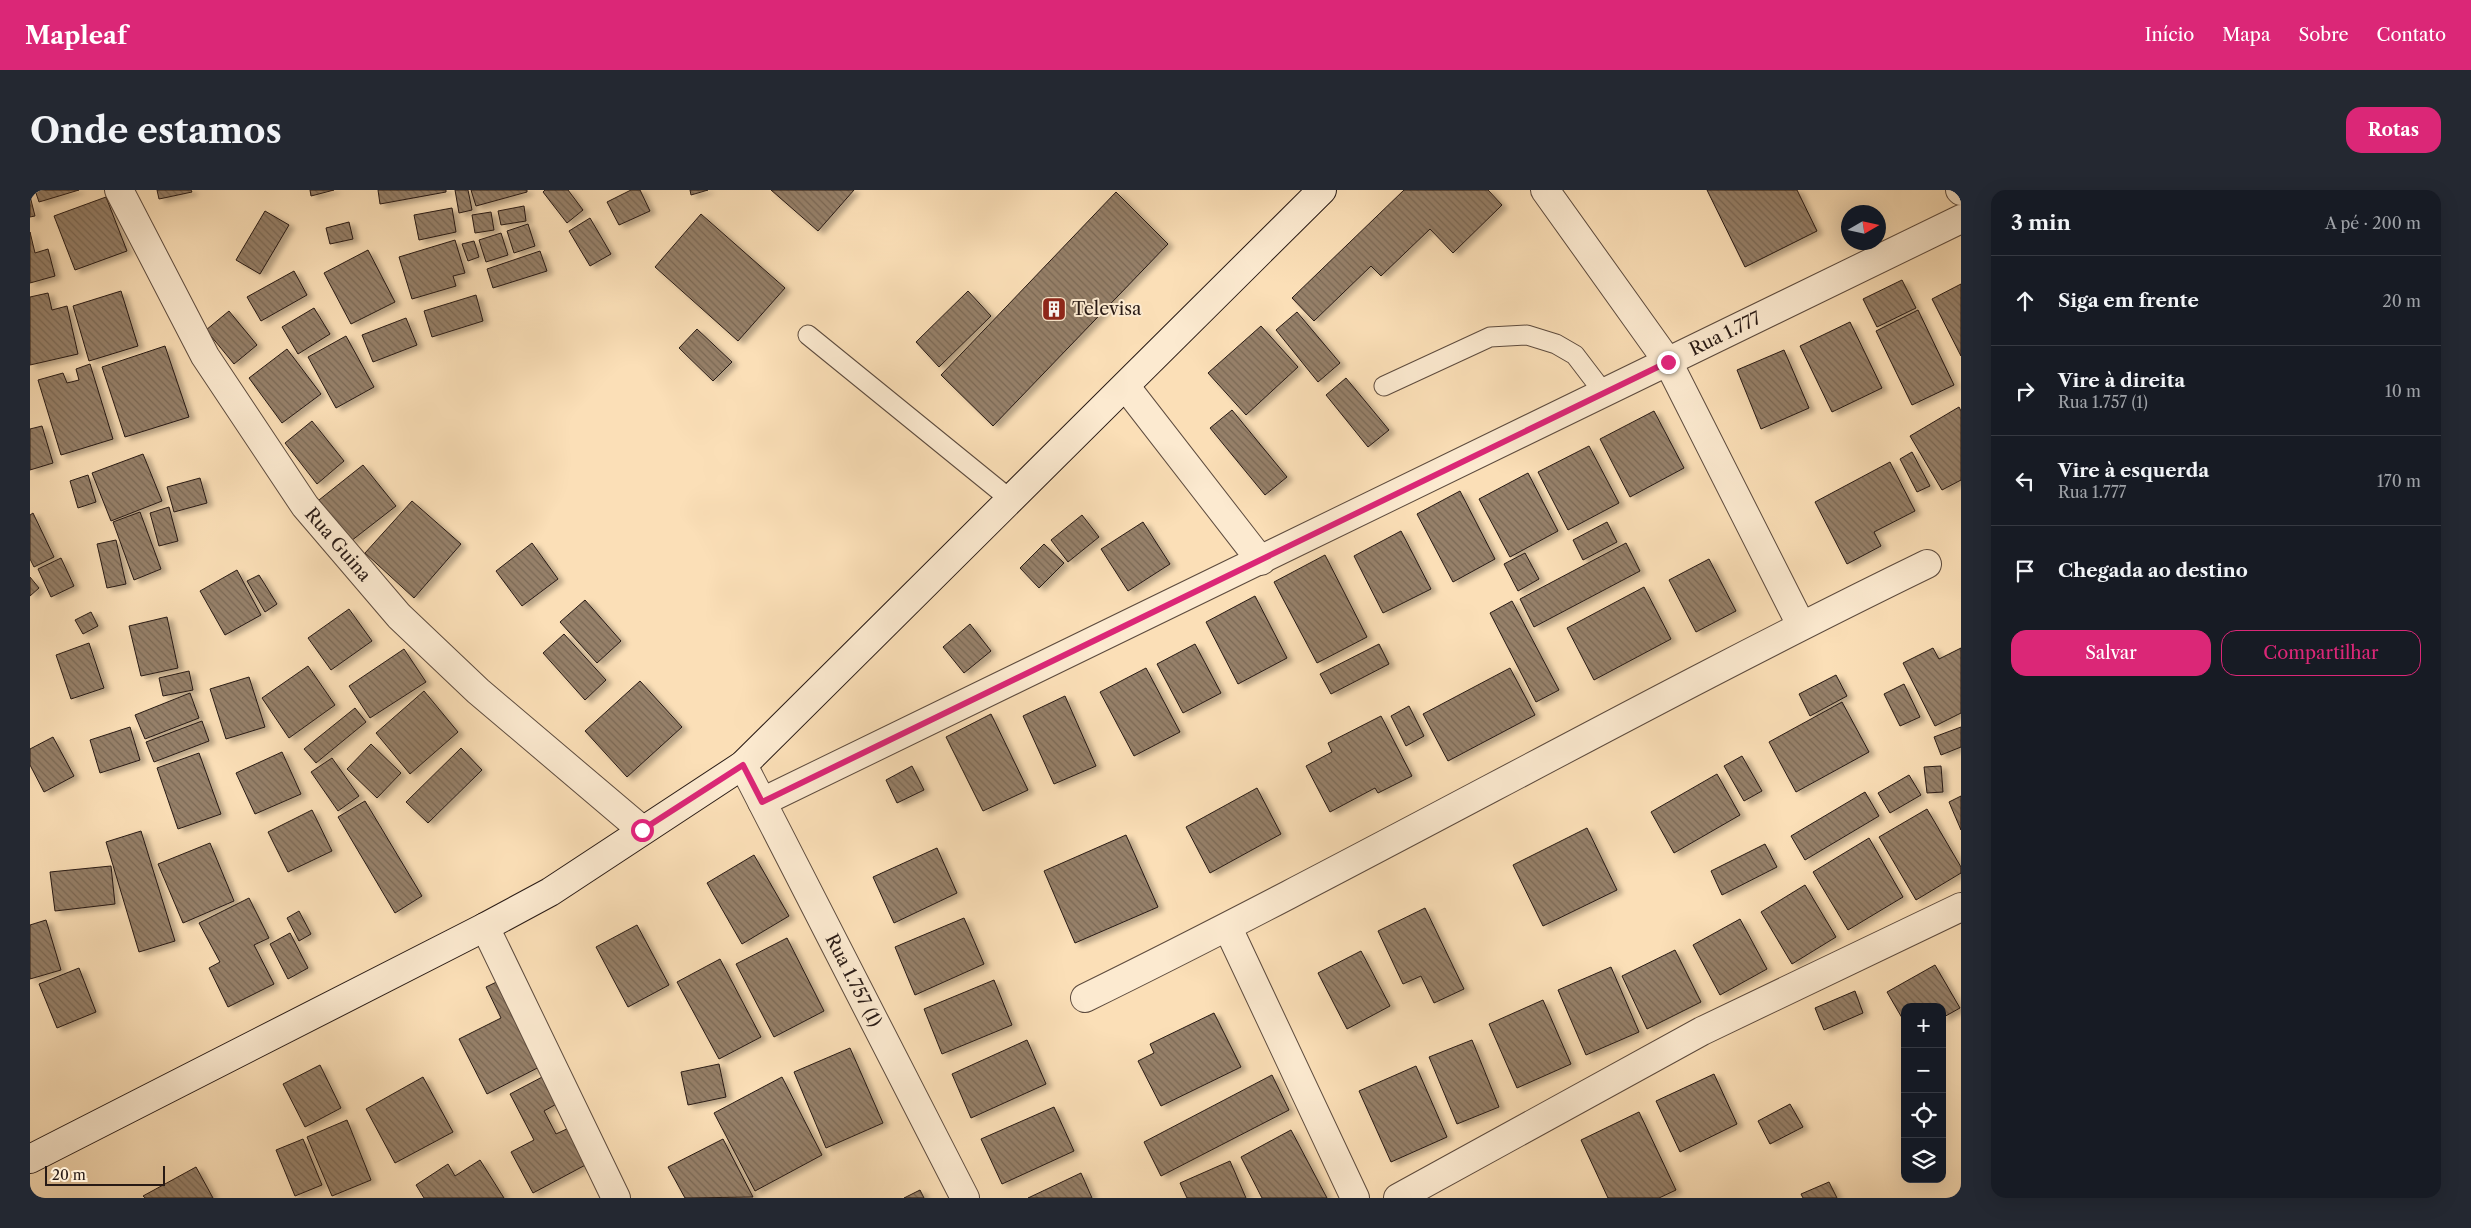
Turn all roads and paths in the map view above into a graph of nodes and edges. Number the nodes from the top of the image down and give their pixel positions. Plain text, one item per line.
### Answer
1 (119, 190) edge
2 (1322, 190) edge
3 (1545, 190) edge
4 (1961, 219) edge
5 (808, 335) dead end
6 (1668, 362) junction
7 (1384, 386) dead end
8 (1126, 387) junction
9 (1604, 393) junction
10 (1011, 500) junction
11 (1261, 561) junction
12 (1927, 564) dead end
13 (1801, 625) junction
14 (743, 765) junction
15 (762, 802) junction
16 (642, 830) junction
17 (1961, 906) edge
18 (485, 927) junction
19 (1228, 928) junction
20 (1085, 998) dead end
21 (30, 1159) edge
22 (616, 1198) edge
23 (965, 1198) edge
24 (1355, 1198) edge
25 (1398, 1198) edge

1 - 16 street, Rua Guina
2 - 8 street
3 - 6 street
4 - 6 street, Rua 1.777
5 - 10 lane
6 - 9 street, Rua 1.777
6 - 13 street
7 - 9 lane
8 - 10 street
8 - 11 street
9 - 11 street, Rua 1.777
10 - 14 street
11 - 15 street, Rua 1.777
12 - 13 street
13 - 19 street
14 - 15 street, Rua 1.757 (1)
14 - 16 street
15 - 23 street, Rua 1.757 (1)
16 - 18 street
17 - 25 street
18 - 21 street
18 - 22 street
19 - 20 street
19 - 24 street

